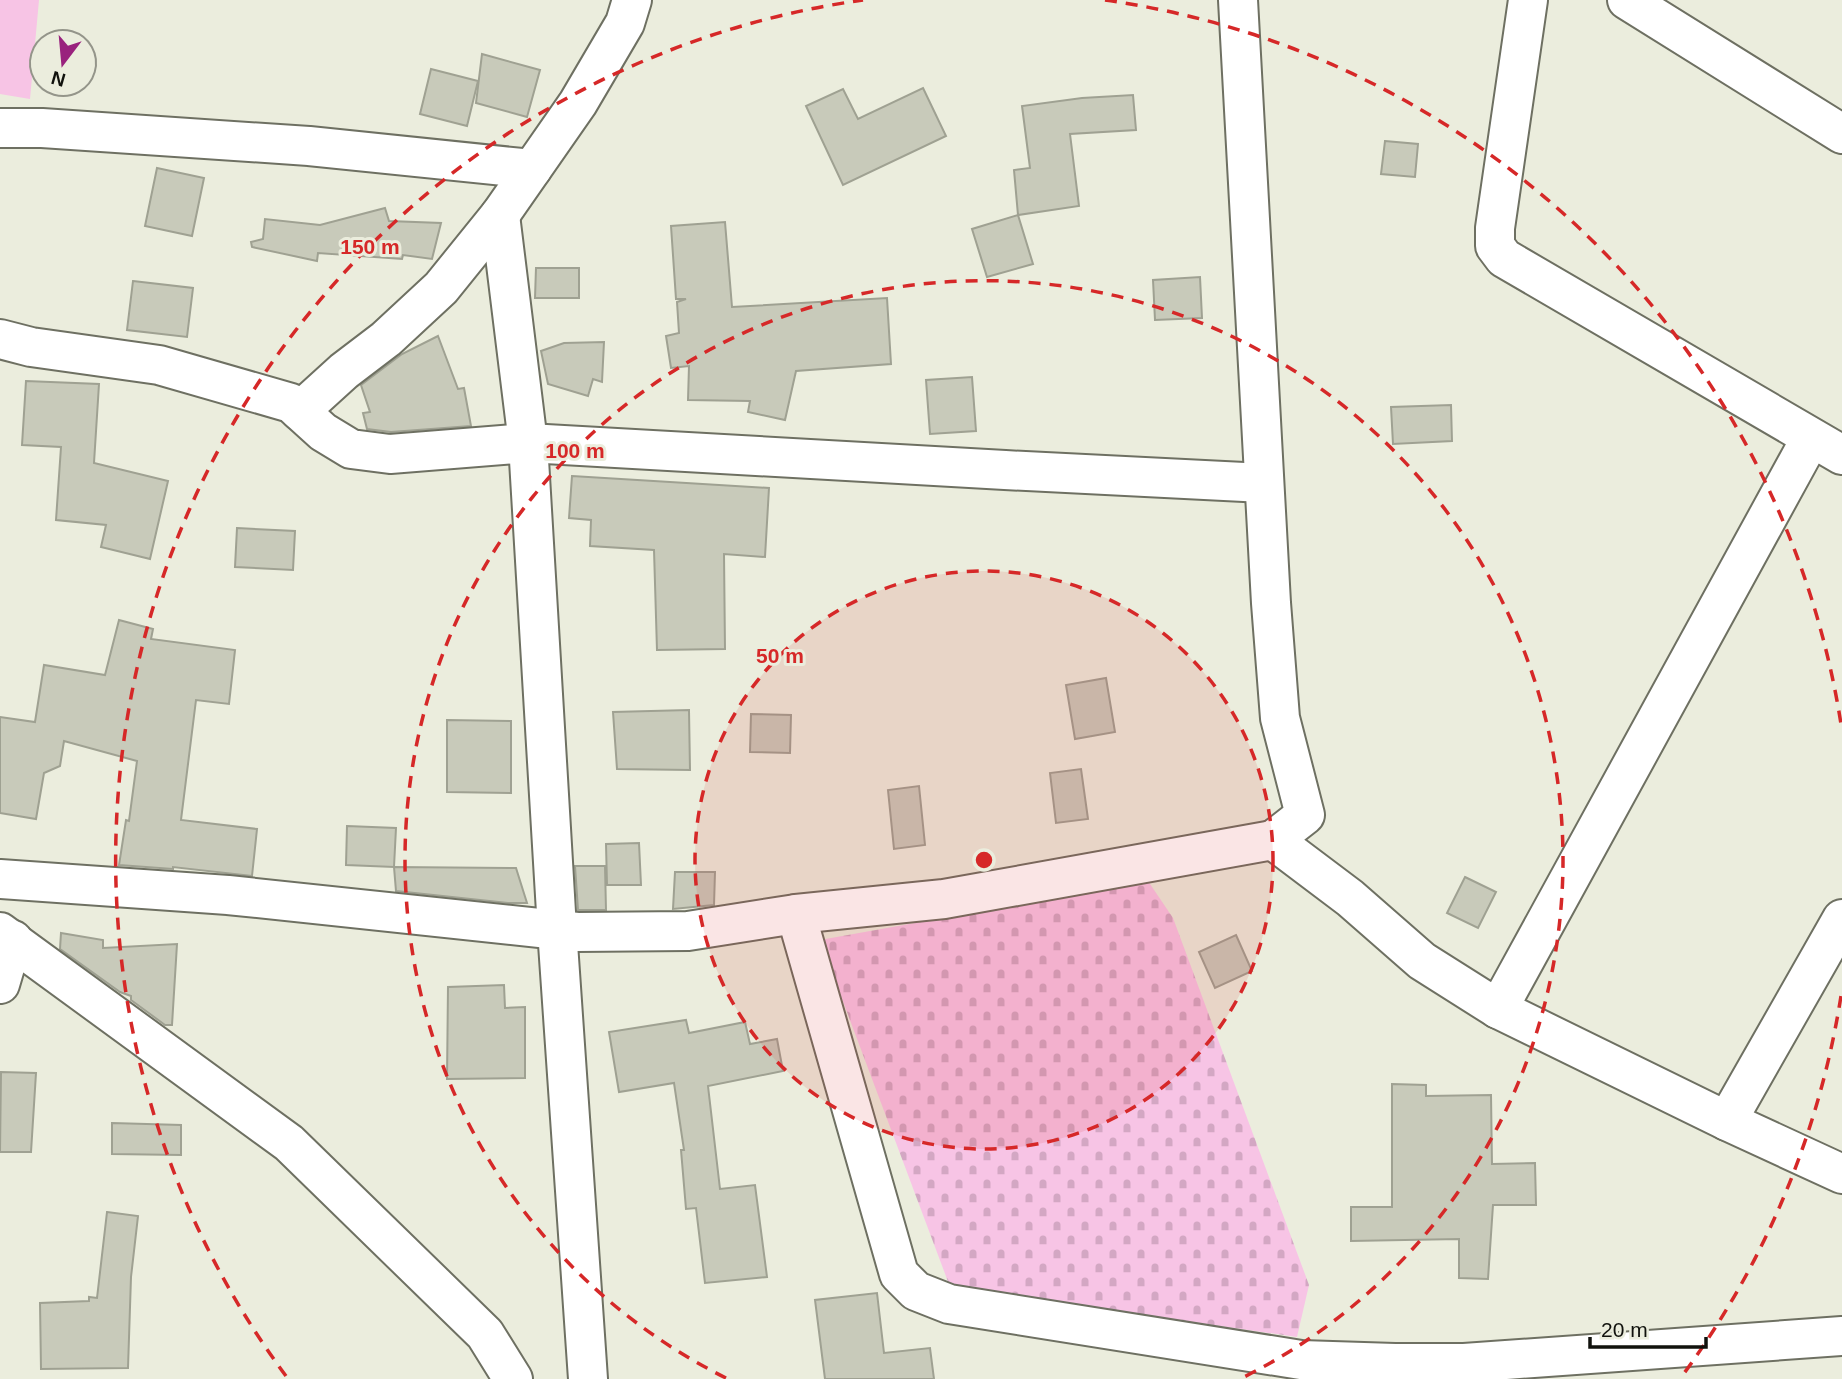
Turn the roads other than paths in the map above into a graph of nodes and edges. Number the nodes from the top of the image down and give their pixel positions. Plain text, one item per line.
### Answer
1 (632, 0) edge
2 (1238, 0) edge
3 (1528, 0) edge
4 (1636, 2) edge
5 (0, 128) edge
6 (1842, 134) edge
7 (532, 169) junction
8 (500, 215) junction
9 (0, 339) edge
10 (300, 411) junction
11 (528, 443) junction
12 (1826, 447) edge
13 (1264, 482) junction
14 (1273, 840) junction
15 (0, 879) edge
16 (796, 915) junction
17 (1842, 919) edge
18 (557, 929) junction
19 (6, 936) edge
20 (0, 984) edge
21 (1498, 1009) junction
22 (1727, 1121) junction
23 (1842, 1174) edge
24 (1842, 1336) edge
25 (1457, 1371) edge
26 (513, 1379) edge
27 (588, 1379) edge

1 - 7 street
2 - 13 street
3 - 12 street
4 - 6 street
5 - 7 street
7 - 8 street
8 - 10 street
8 - 11 street
9 - 10 street
10 - 11 street
11 - 13 street
11 - 18 street
12 - 21 street
13 - 14 street
14 - 16 street
14 - 21 street
15 - 18 street
16 - 18 street
16 - 25 street
17 - 22 street
18 - 27 street
19 - 20 street
19 - 26 street
21 - 22 street
22 - 23 street
24 - 25 street

